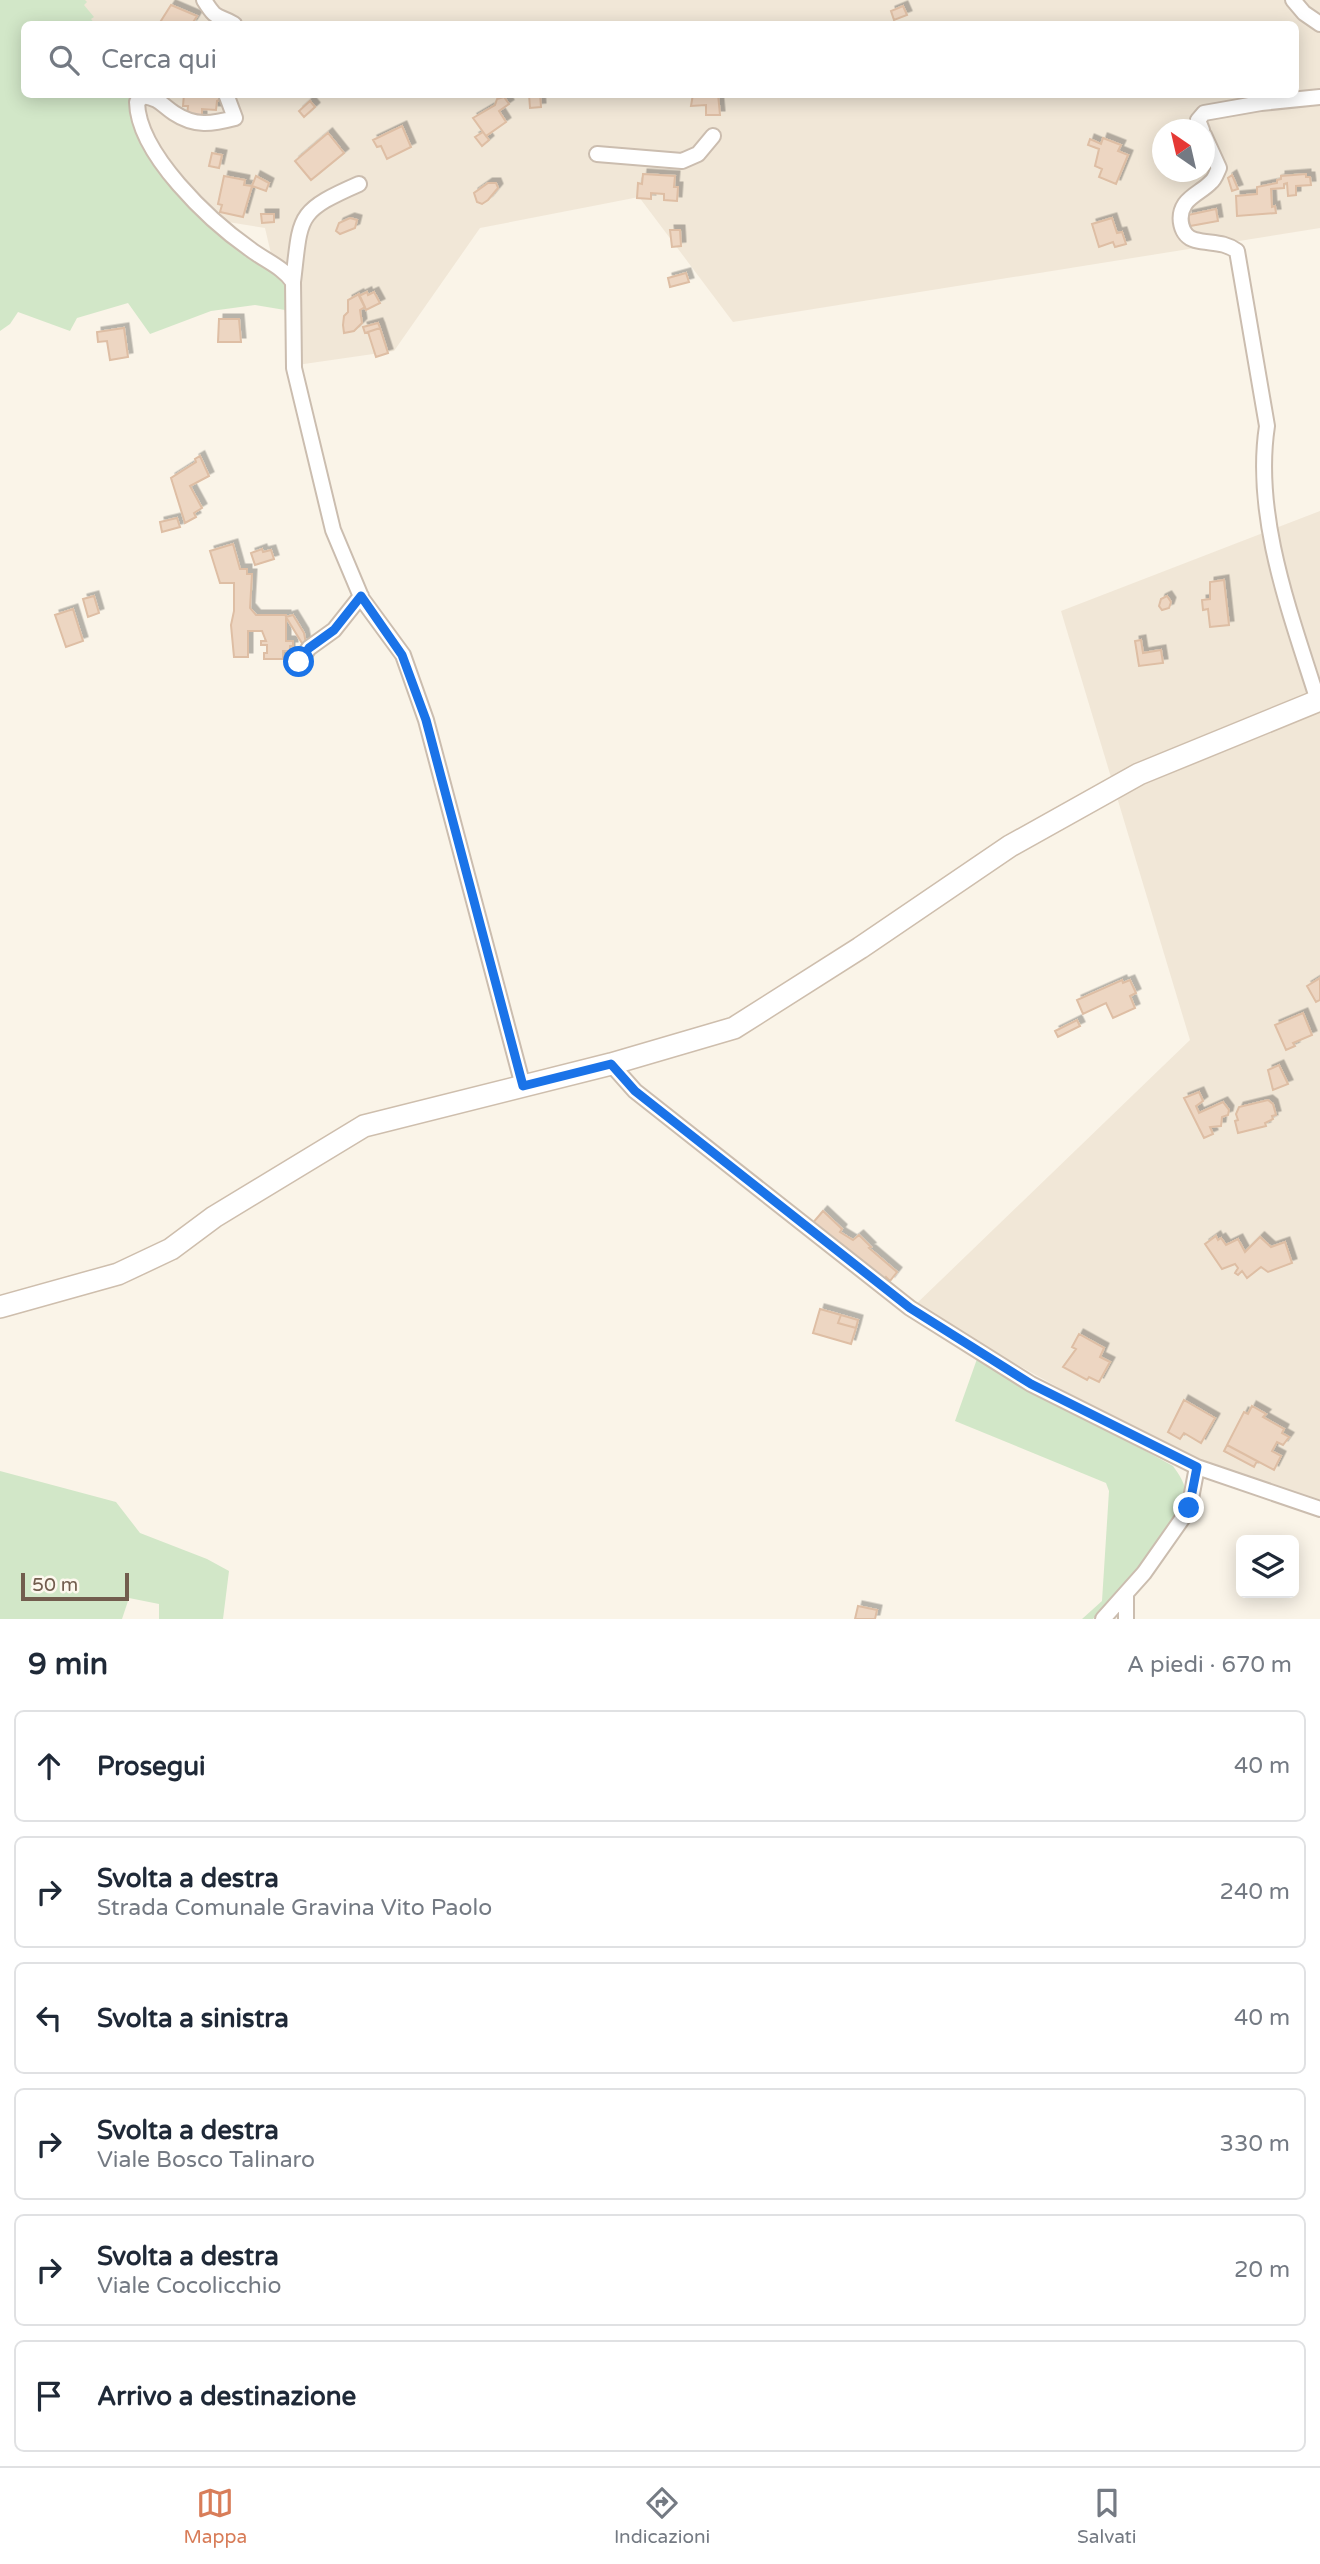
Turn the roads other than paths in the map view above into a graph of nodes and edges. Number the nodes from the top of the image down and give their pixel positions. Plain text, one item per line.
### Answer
1 (204, 0) edge
2 (1293, 0) edge
3 (220, 21) edge
4 (1320, 24) edge
5 (1320, 97) edge
6 (142, 98) edge
7 (156, 98) edge
8 (228, 98) edge
9 (1292, 98) edge
10 (1299, 98) edge
11 (1264, 99) edge
12 (1199, 119) edge
13 (713, 136) dead end
14 (597, 154) dead end
15 (1215, 159) edge
16 (1215, 176) edge
17 (1212, 182) edge
18 (359, 184) dead end
19 (293, 282) junction
20 (361, 596) junction
21 (299, 662) dead end
22 (1319, 701) edge
23 (611, 1064) junction
24 (523, 1086) junction
25 (0, 1307) edge
26 (1197, 1467) junction
27 (1320, 1509) edge
28 (1126, 1594) junction
29 (1103, 1619) edge
30 (1126, 1619) edge

1 - 3 street
2 - 4 street
5 - 10 street
6 - 19 street
7 - 8 street
9 - 11 street
11 - 12 street
13 - 14 street
15 - 16 street
17 - 22 street
18 - 19 street
19 - 20 street
20 - 21 street
20 - 24 street
22 - 23 main road
23 - 24 main road
23 - 26 street
24 - 25 main road
26 - 27 street
26 - 28 street
28 - 29 street
28 - 30 street

